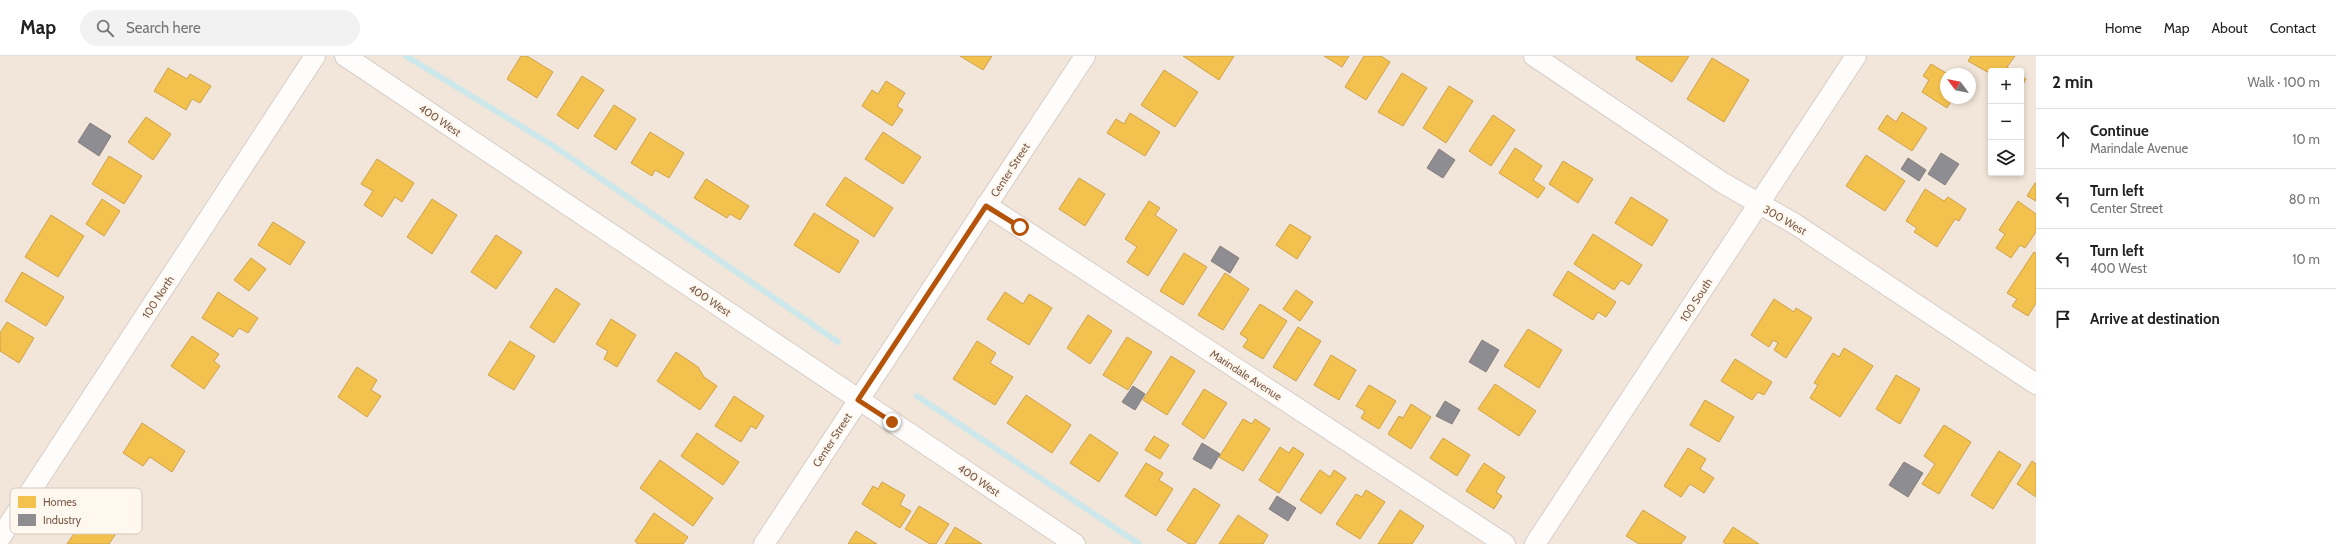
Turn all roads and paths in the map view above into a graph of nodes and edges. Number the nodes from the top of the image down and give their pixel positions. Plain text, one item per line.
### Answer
1 (315, 56) edge
2 (345, 56) edge
3 (1085, 56) edge
4 (1534, 56) edge
5 (1856, 56) edge
6 (1758, 205) junction
7 (986, 206) junction
8 (2036, 384) edge
9 (858, 400) junction
10 (33, 488) edge
11 (10, 523) edge
12 (0, 538) edge
13 (764, 544) edge
14 (1075, 544) edge
15 (1505, 544) edge
16 (1535, 544) edge

1 - 10 street, 100 North
2 - 9 street, 400 West
3 - 7 street, Center Street
4 - 6 street, 300 West
5 - 6 street, 100 South
6 - 8 street, 300 West
6 - 16 street, 100 South
7 - 9 street, Center Street
7 - 15 street, Marindale Avenue
9 - 13 street, Center Street
9 - 14 street, 400 West
11 - 12 street, 100 North

